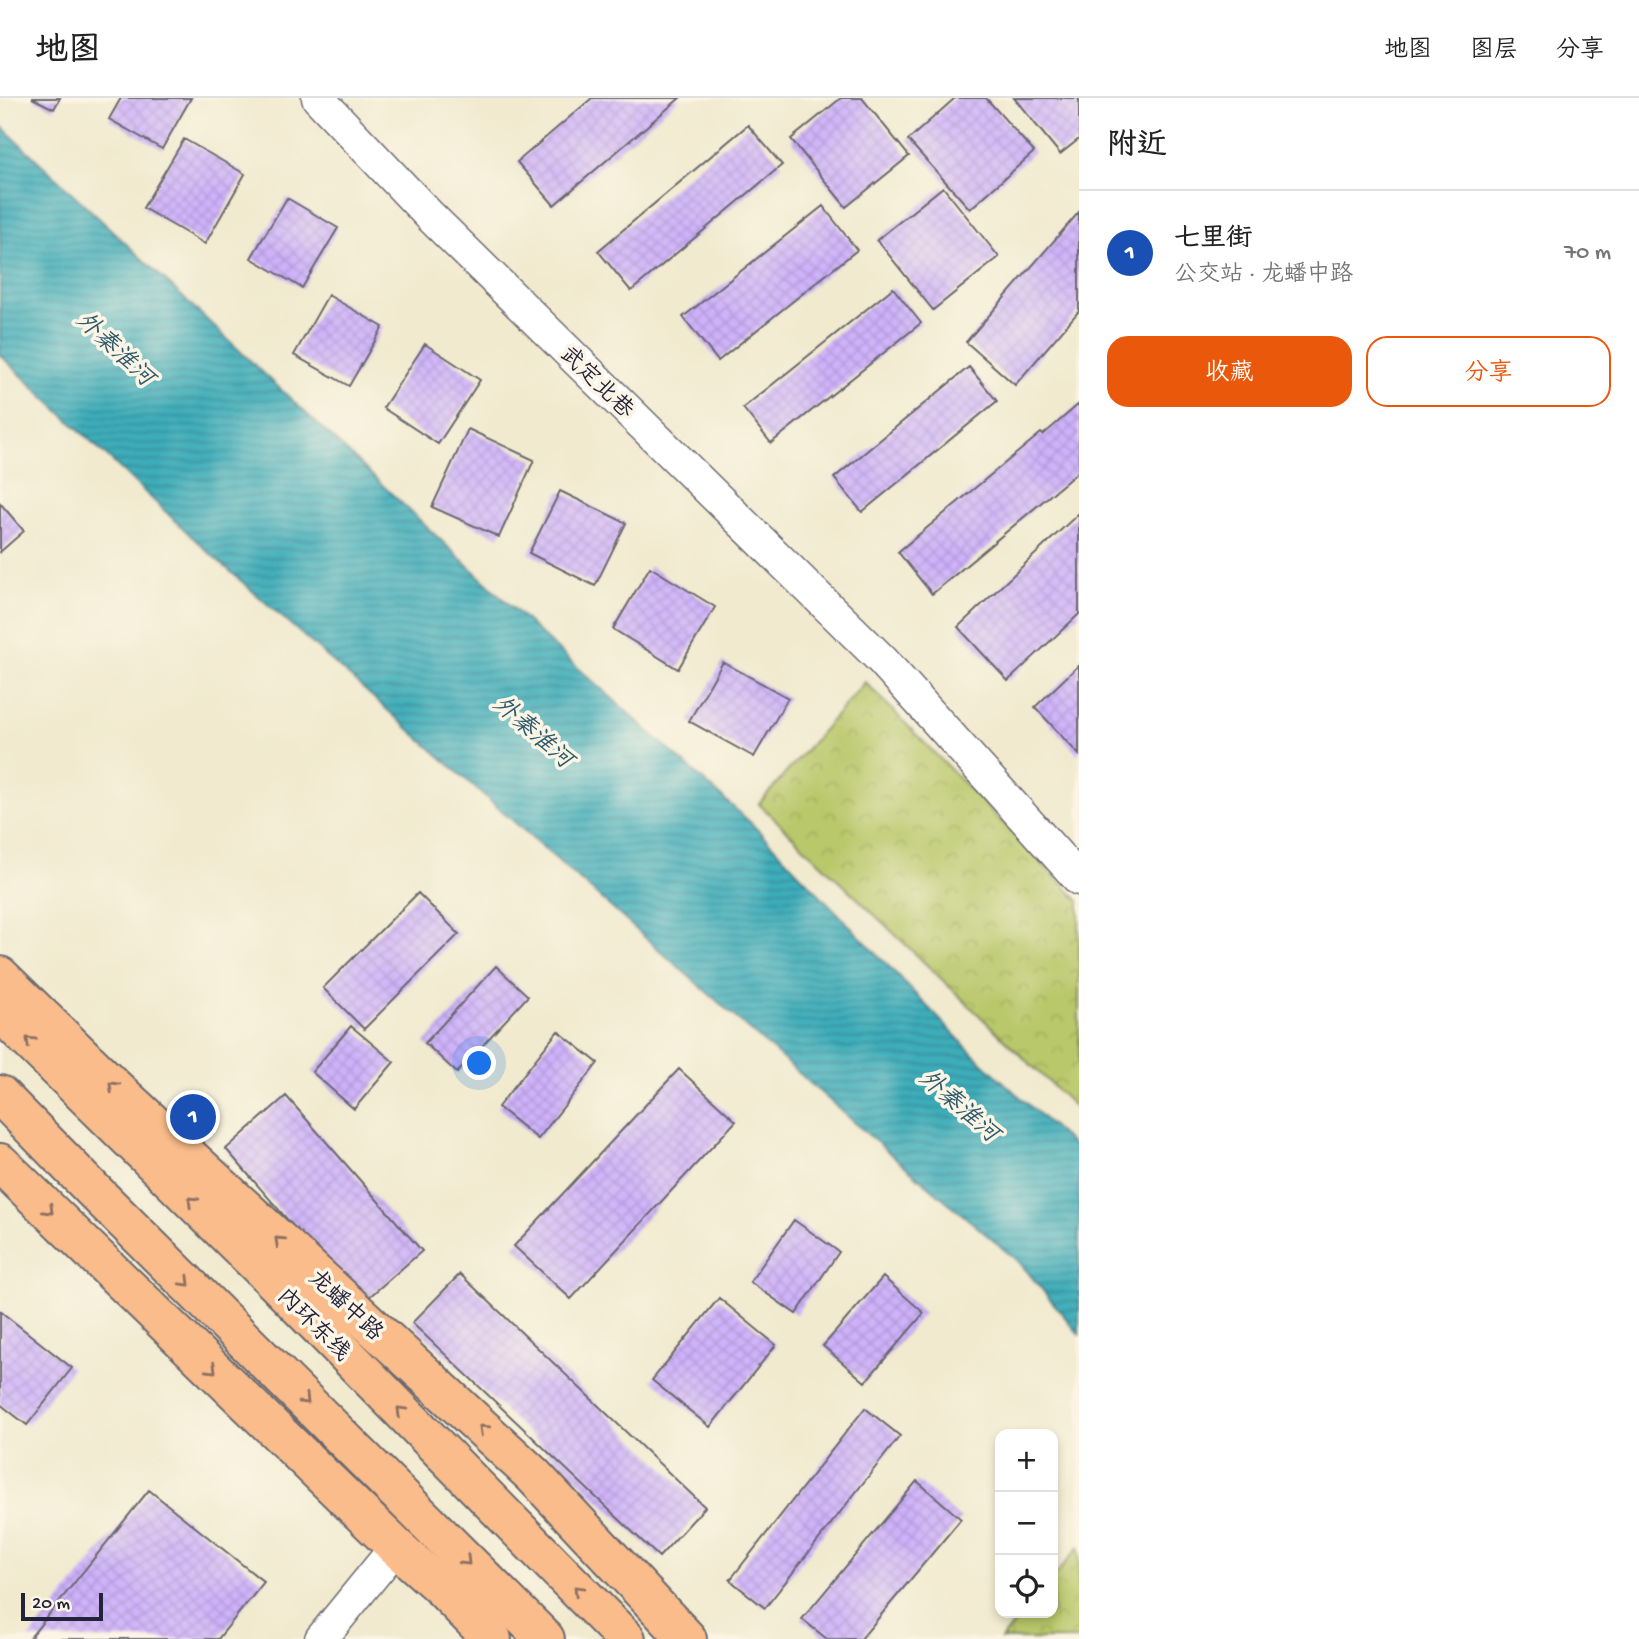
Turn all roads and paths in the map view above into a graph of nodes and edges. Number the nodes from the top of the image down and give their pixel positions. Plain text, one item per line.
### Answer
1 (318, 98) edge
2 (1079, 879) edge
3 (0, 976) edge
4 (0, 1012) edge
5 (0, 1095) edge
6 (0, 1163) edge
7 (396, 1547) junction
8 (321, 1639) edge
9 (492, 1639) edge
10 (545, 1639) edge
11 (626, 1639) edge
12 (688, 1639) edge

1 - 2 street, 武定北巷
12 -> 3 main road, 龙蟠中路
11 -> 4 main road, 内环东线
5 -> 10 main road
6 -> 7 main road
7 - 8 street
7 - 9 main road

